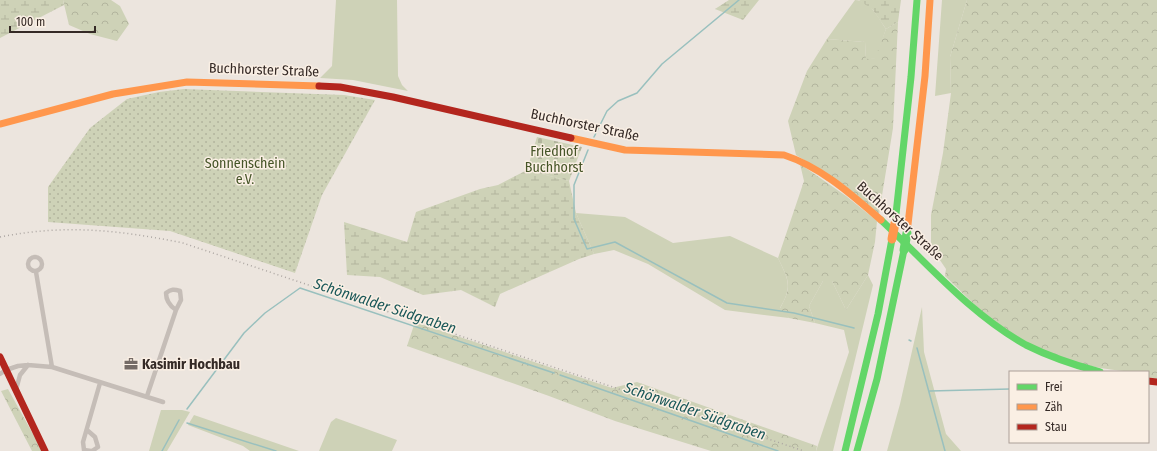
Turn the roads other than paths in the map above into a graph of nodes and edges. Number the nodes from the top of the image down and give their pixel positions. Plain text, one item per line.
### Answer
1 (917, 0) edge
2 (930, 0) edge
3 (0, 124) edge
4 (36, 272) dead end
5 (176, 310) junction
6 (0, 357) edge
7 (28, 365) junction
8 (52, 367) junction
9 (1096, 371) edge
10 (3, 372) edge
11 (100, 383) junction
12 (16, 390) junction
13 (147, 396) junction
14 (163, 402) dead end
15 (86, 430) junction
16 (45, 451) edge
17 (91, 451) edge
18 (845, 451) edge
19 (857, 451) edge

1 - 18 main road, bridge
2 - 19 main road, bridge
3 - 9 main road, Buchhorster Straße
4 - 8 street
5 - 5 street
5 - 13 street
6 - 10 main road
7 - 8 street
7 - 10 street
7 - 12 street
8 - 11 street
10 - 12 main road
11 - 13 street
11 - 15 street
12 - 16 main road
13 - 14 street
15 - 17 street
15 - 17 street

